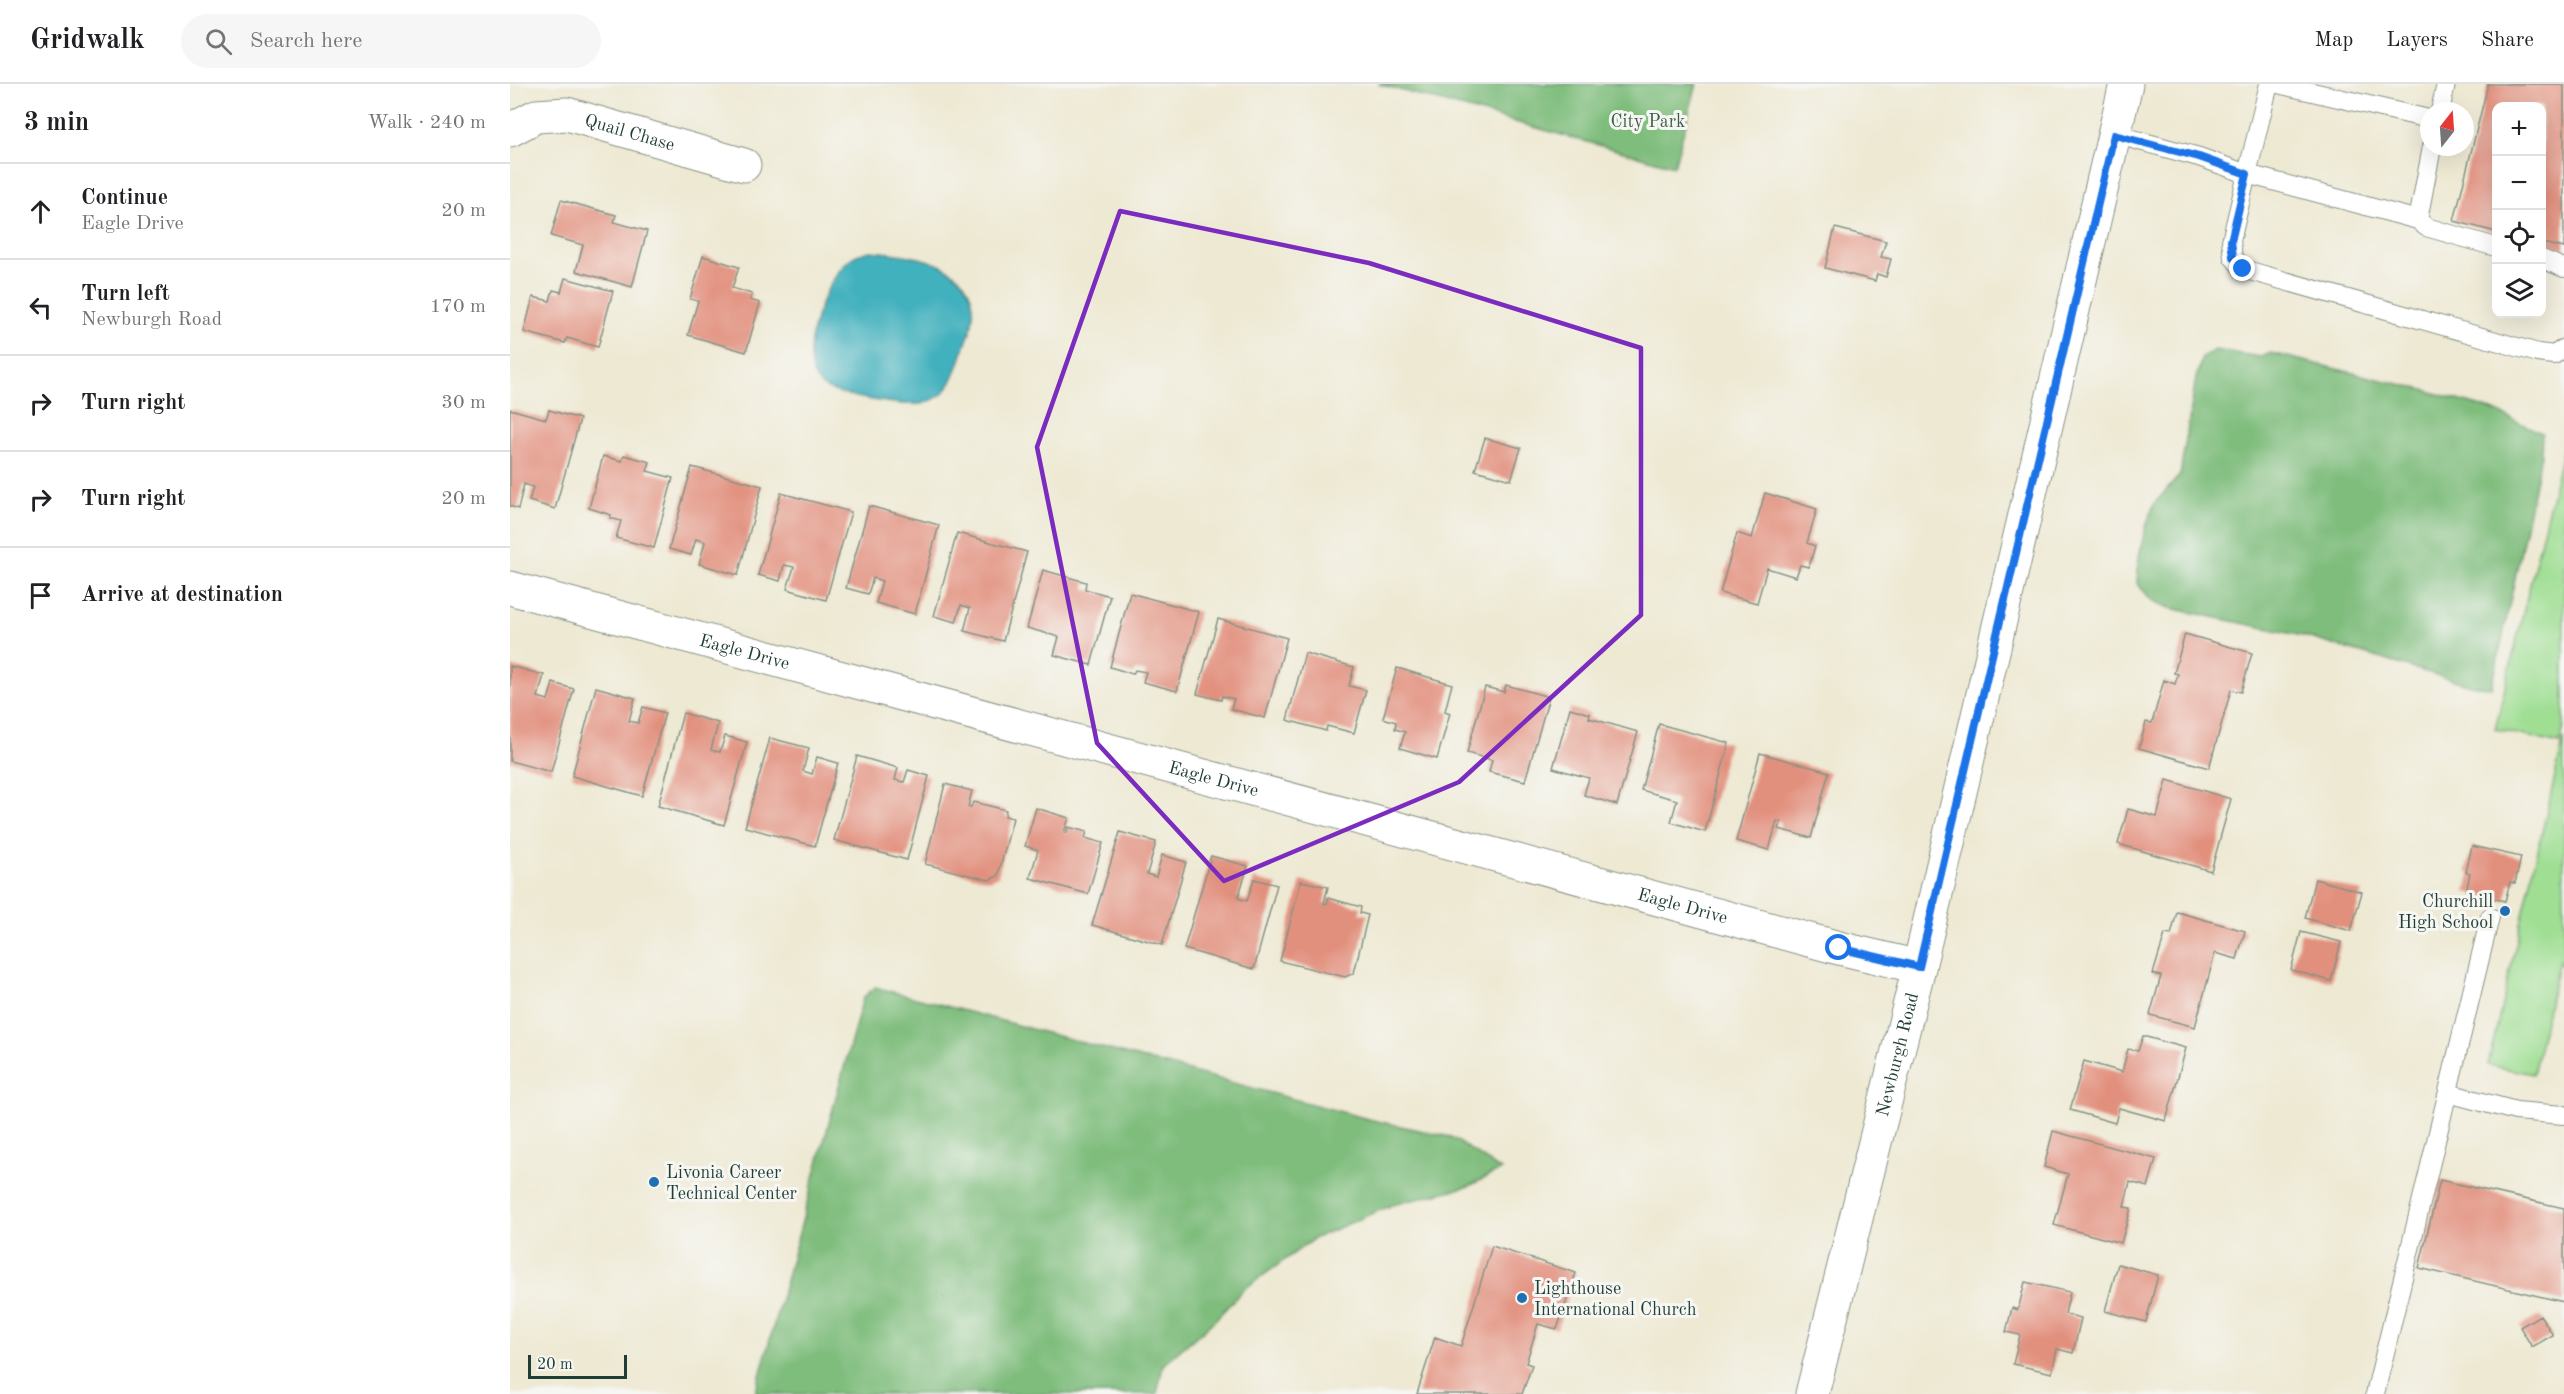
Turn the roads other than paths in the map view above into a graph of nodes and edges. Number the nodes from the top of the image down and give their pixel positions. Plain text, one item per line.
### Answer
1 (2126, 84) edge
2 (2269, 84) edge
3 (2278, 84) edge
4 (2446, 84) edge
5 (2442, 102) edge
6 (2420, 117) edge
7 (512, 128) edge
8 (2114, 135) junction
9 (2430, 156) edge
10 (744, 165) dead end
11 (2247, 174) junction
12 (2418, 220) junction
13 (2492, 246) edge
14 (2546, 261) edge
15 (2564, 268) edge
16 (2564, 348) edge
17 (510, 588) edge
18 (2490, 917) dead end
19 (1919, 967) junction
20 (2448, 1092) junction
21 (2564, 1115) edge
22 (1812, 1394) edge
23 (2375, 1394) edge

1 - 8 street, Newburgh Road
2 - 11 lane
3 - 6 lane
4 - 5 lane
7 - 10 street, Quail Chase
8 - 11 lane
8 - 19 street, Newburgh Road
9 - 12 lane
11 - 12 lane
11 - 16 lane
12 - 13 lane
14 - 15 lane
17 - 19 street, Eagle Drive
18 - 20 lane
19 - 22 street, Newburgh Road
20 - 21 lane
20 - 23 lane

